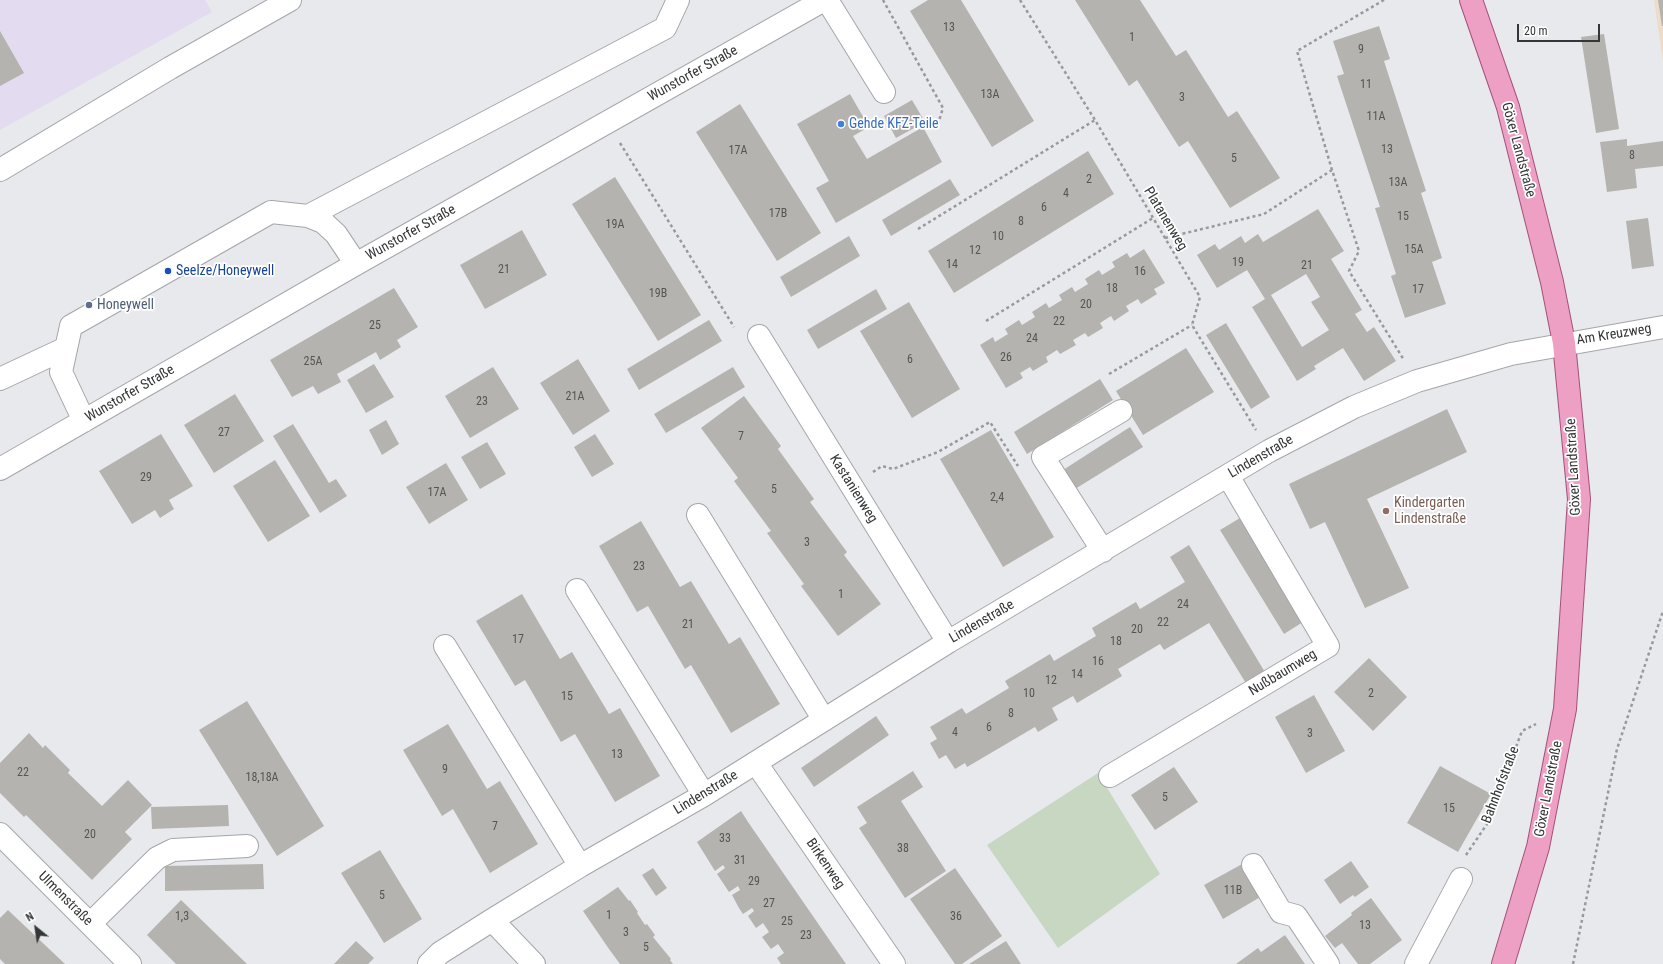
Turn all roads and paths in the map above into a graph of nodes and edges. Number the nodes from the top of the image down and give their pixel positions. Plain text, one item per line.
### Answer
1 (290, 0) edge
2 (678, 0) edge
3 (826, 0) edge
4 (883, 0) edge
5 (1020, 0) edge
6 (1384, 0) edge
7 (1471, 0) edge
8 (884, 92) dead end
9 (1095, 120) junction
10 (607, 122) junction
11 (938, 124) dead end
12 (0, 170) edge
13 (1332, 170) junction
14 (308, 216) junction
15 (1153, 218) junction
16 (918, 229) dead end
17 (1165, 238) junction
18 (356, 264) junction
19 (986, 321) dead end
20 (1192, 325) junction
21 (1663, 327) edge
22 (736, 331) dead end
23 (759, 336) dead end
24 (1564, 344) junction
25 (66, 348) junction
26 (1109, 374) dead end
27 (0, 379) edge
28 (1417, 381) junction
29 (1121, 411) dead end
30 (84, 421) junction
31 (1269, 451) junction
32 (1019, 467) dead end
33 (0, 469) edge
34 (1228, 476) junction
35 (852, 489) junction
36 (698, 515) dead end
37 (1103, 551) junction
38 (577, 590) dead end
39 (1663, 611) edge
40 (948, 642) junction
41 (445, 646) dead end
42 (1565, 709) junction
43 (824, 720) junction
44 (756, 763) junction
45 (1110, 776) dead end
46 (704, 795) junction
47 (0, 834) edge
48 (247, 846) dead end
49 (1253, 865) dead end
50 (580, 866) junction
51 (1461, 879) joint
52 (492, 920) junction
53 (90, 924) junction
54 (130, 964) edge
55 (429, 964) edge
56 (534, 964) edge
57 (894, 964) edge
58 (1328, 964) edge
59 (1416, 964) edge
60 (1503, 964) edge
61 (1573, 964) edge

1 - 12 street
2 - 14 street
3 - 8 street
3 - 10 street, Wunstorfer Straße
4 - 11 path
5 - 9 path, Platanenweg
6 - 13 path
7 - 24 main road, Göxer Landstraße
9 - 15 path, Platanenweg
9 - 16 path
10 - 18 street, Wunstorfer Straße
10 - 22 path
13 - 17 path
13 - 28 path
14 - 18 street
14 - 25 street
15 - 17 path, Platanenweg
15 - 19 path
17 - 20 path, Platanenweg
18 - 30 street, Wunstorfer Straße
20 - 26 path
20 - 31 path
21 - 24 street, Am Kreuzweg
23 - 35 street, Kastanienweg
24 - 28 street, Lindenstraße
24 - 42 main road, Göxer Landstraße
25 - 27 street
25 - 30 street
28 - 31 street, Lindenstraße
29 - 37 street
30 - 33 street, Wunstorfer Straße
31 - 34 street, Lindenstraße
32 - 35 path
34 - 37 street, Lindenstraße
34 - 45 street, Nußbaumweg
35 - 40 street, Kastanienweg
36 - 43 street
37 - 40 street, Lindenstraße
38 - 46 street
39 - 61 path
40 - 43 street, Lindenstraße
41 - 50 street
42 - 51 path, Bahnhofstraße
42 - 60 main road, Göxer Landstraße
43 - 44 street, Lindenstraße
44 - 46 street, Lindenstraße
44 - 57 street, Birkenweg
46 - 50 street, Lindenstraße
47 - 53 street, Ulmenstraße
48 - 53 street
49 - 58 street
50 - 52 street, Lindenstraße
51 - 59 street
52 - 55 street, Lindenstraße
52 - 56 street
53 - 54 street, Ulmenstraße

